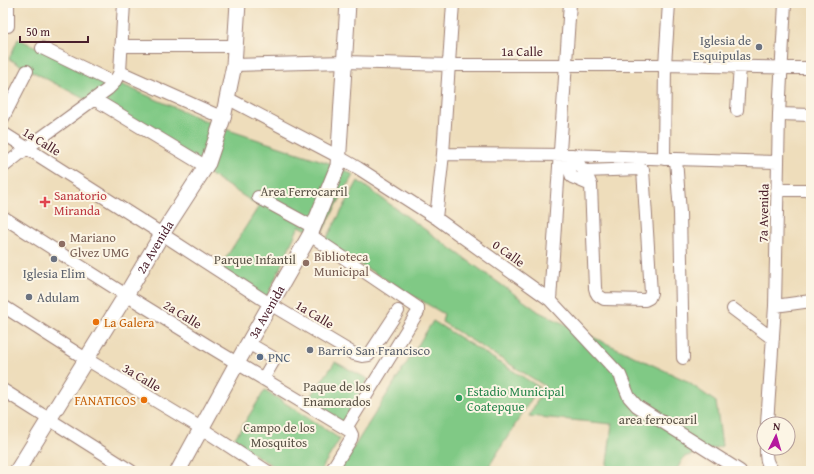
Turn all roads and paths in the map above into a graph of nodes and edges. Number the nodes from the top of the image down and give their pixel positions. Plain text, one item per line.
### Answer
1 (8, 3) edge
2 (124, 3) edge
3 (238, 3) edge
4 (348, 3) edge
5 (453, 3) edge
6 (570, 3) edge
7 (669, 3) edge
8 (785, 3) edge
9 (8, 26) dead end
10 (121, 46) junction
11 (235, 46) junction
12 (42, 48) dead end
13 (345, 62) junction
14 (234, 65) junction
15 (449, 65) junction
16 (565, 65) junction
17 (665, 66) junction
18 (740, 66) junction
19 (781, 66) junction
20 (811, 68) edge
21 (27, 70) dead end
22 (117, 77) junction
23 (227, 98) junction
24 (94, 99) junction
25 (737, 110) dead end
26 (779, 114) junction
27 (811, 115) edge
28 (3, 118) edge
29 (224, 118) junction
30 (3, 133) edge
31 (27, 148) junction
32 (443, 154) junction
33 (565, 155) junction
34 (339, 157) junction
35 (670, 159) junction
36 (778, 162) junction
37 (205, 166) junction
38 (3, 167) edge
39 (585, 171) junction
40 (591, 185) junction
41 (777, 190) junction
42 (811, 190) edge
43 (258, 197) dead end
44 (3, 217) edge
45 (436, 218) junction
46 (312, 231) junction
47 (162, 234) junction
48 (126, 295) junction
49 (550, 300) junction
50 (811, 301) edge
51 (270, 304) junction
52 (3, 306) edge
53 (775, 306) junction
54 (733, 309) dead end
55 (398, 311) dead end
56 (773, 339) junction
57 (248, 343) junction
58 (683, 358) dead end
59 (86, 359) junction
60 (237, 363) junction
61 (263, 379) junction
62 (3, 390) edge
63 (768, 416) edge
64 (49, 419) junction
65 (202, 428) junction
66 (348, 429) junction
67 (766, 456) edge
68 (17, 471) edge
69 (131, 471) edge
70 (178, 471) edge
71 (267, 471) edge
72 (331, 471) edge
73 (740, 471) edge
74 (773, 471) edge

1 - 9 street
2 - 10 street
3 - 11 main road, 2a Avenida
4 - 13 main road, 3a Avenida
5 - 15 street
6 - 16 street
7 - 17 street
8 - 19 street, 7a Avenida
10 - 11 street
10 - 22 street
11 - 14 main road, 2a Avenida
12 - 22 street
13 - 14 street, 1a Calle
13 - 15 street, 1a Calle
13 - 34 main road, 3a Avenida
14 - 23 main road, 2a Avenida
15 - 16 street, 1a Calle
15 - 32 street
16 - 17 street, 1a Calle
16 - 33 street
17 - 18 street, 1a Calle
17 - 35 street
18 - 19 street, 1a Calle
18 - 25 street
19 - 20 street, 1a Calle
19 - 26 street, 7a Avenida
21 - 28 street
22 - 24 street
22 - 29 street
23 - 29 main road, 2a Avenida
23 - 34 street, 0 Calle
24 - 31 street
24 - 37 street
26 - 27 street
26 - 36 street, 7a Avenida
29 - 37 main road, 2a Avenida
30 - 31 street, 1a Calle
31 - 38 street
31 - 47 street, 1a Calle
32 - 33 street
32 - 45 street
33 - 35 street
33 - 39 street
33 - 40 street
33 - 49 street
34 - 45 street, 0 Calle
34 - 46 main road, 3a Avenida
35 - 36 street
35 - 58 street
36 - 41 street, 7a Avenida
37 - 47 main road, 2a Avenida
39 - 40 street
39 - 40 street
41 - 42 street
41 - 53 street, 7a Avenida
43 - 46 street
44 - 48 street, 2a Calle
45 - 49 street, 0 Calle
46 - 51 main road, 3a Avenida
46 - 66 street
47 - 48 main road, 2a Avenida
47 - 51 street, 1a Calle
48 - 59 main road, 2a Avenida
48 - 60 street, 2a Calle
49 - 73 street, 0 Calle
50 - 53 street
51 - 55 street, 1a Calle
51 - 57 main road, 3a Avenida
52 - 59 street, 3a Calle
53 - 56 street, 7a Avenida
54 - 56 street
56 - 63 street, 7a Avenida
57 - 60 main road, 3a Avenida
57 - 61 street
59 - 64 main road, 2a Avenida
59 - 65 street, 3a Calle
60 - 61 street, 2a Calle
60 - 65 main road, 3a Avenida
61 - 66 street, 2a Calle
62 - 64 street
64 - 68 main road, 2a Avenida
64 - 69 street
65 - 70 main road, 3a Avenida
65 - 71 street, 3a Calle
66 - 72 street
67 - 74 street

